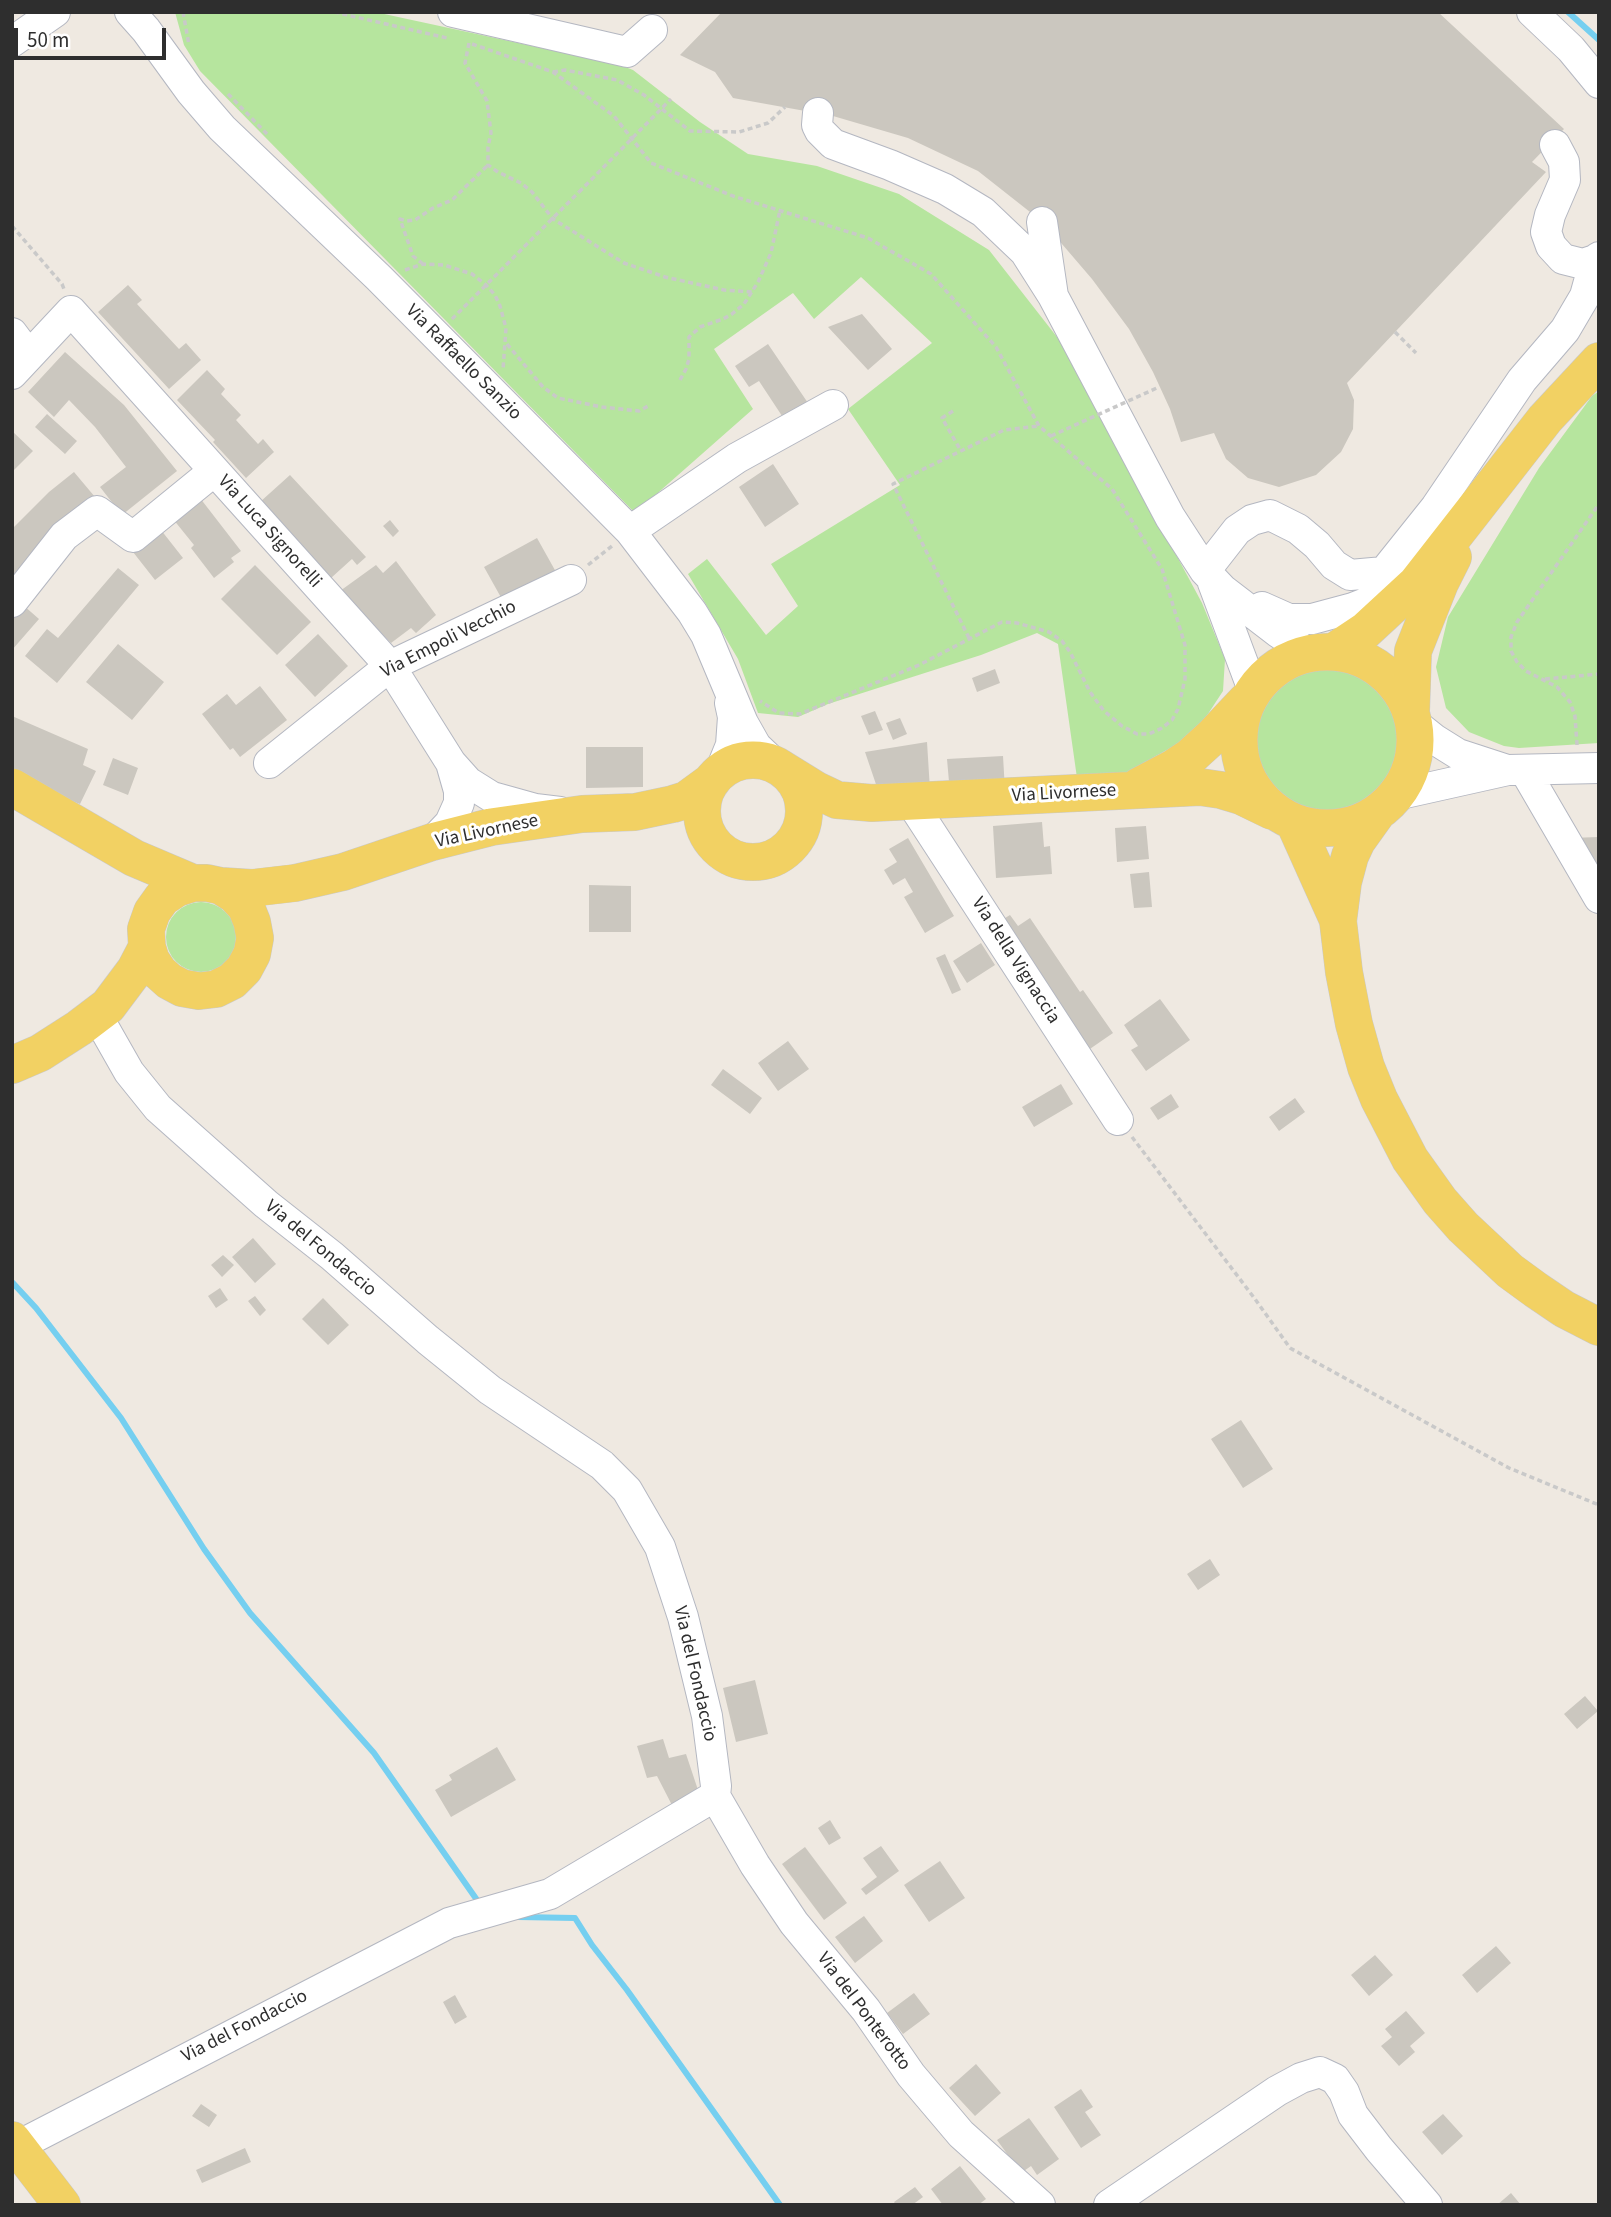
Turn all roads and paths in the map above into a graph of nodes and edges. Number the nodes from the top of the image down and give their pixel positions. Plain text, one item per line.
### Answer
1 (55, 12) edge
2 (130, 12) edge
3 (159, 12) edge
4 (183, 12) edge
5 (334, 12) edge
6 (1532, 12) edge
7 (471, 25) edge
8 (652, 30) dead end
9 (12, 42) edge
10 (183, 61) junction
11 (554, 72) junction
12 (1597, 83) edge
13 (220, 86) dead end
14 (671, 99) dead end
15 (785, 107) dead end
16 (818, 113) dead end
17 (268, 135) dead end
18 (1555, 145) dead end
19 (488, 165) junction
20 (780, 210) junction
21 (553, 219) junction
22 (1042, 222) dead end
23 (12, 226) edge
24 (1597, 258) edge
25 (423, 264) junction
26 (402, 272) dead end
27 (486, 285) junction
28 (752, 292) junction
29 (1053, 296) junction
30 (71, 311) junction
31 (448, 323) dead end
32 (1395, 332) dead end
33 (506, 342) junction
34 (1416, 353) dead end
35 (1599, 361) edge
36 (503, 372) dead end
37 (12, 374) edge
38 (680, 380) dead end
39 (1159, 387) dead end
40 (650, 405) dead end
41 (833, 405) dead end
42 (953, 411) dead end
43 (1039, 426) junction
44 (1051, 436) junction
45 (961, 451) junction
46 (214, 471) junction
47 (1599, 504) edge
48 (1476, 509) junction
49 (630, 531) junction
50 (570, 580) joint
51 (1213, 580) junction
52 (1417, 583) junction
53 (12, 602) edge
54 (970, 639) junction
55 (1322, 652) junction
56 (390, 666) junction
57 (1599, 674) edge
58 (1543, 679) junction
59 (726, 682) junction
60 (1251, 694) junction
61 (759, 700) dead end
62 (1412, 717) junction
63 (1589, 758) edge
64 (270, 763) dead end
65 (451, 764) junction
66 (779, 767) junction
67 (1516, 770) junction
68 (716, 776) junction
69 (12, 787) edge
70 (1129, 791) junction
71 (911, 802) junction
72 (872, 803) junction
73 (1387, 804) junction
74 (635, 811) junction
75 (582, 814) junction
76 (1287, 818) junction
77 (432, 842) junction
78 (794, 842) junction
79 (715, 845) junction
80 (343, 872) junction
81 (207, 885) junction
82 (1599, 898) edge
83 (1338, 921) junction
84 (147, 947) junction
85 (252, 954) junction
86 (182, 988) junction
87 (89, 1025) junction
88 (12, 1065) edge
89 (1118, 1120) joint
90 (1599, 1327) edge
91 (1599, 1504) edge
92 (715, 1796) junction
93 (14, 2145) edge
94 (62, 2205) edge
95 (1040, 2205) edge
96 (1109, 2205) edge
97 (1427, 2205) edge

1 - 9 street
2 - 10 street, Via Raffaello Sanzio
3 - 10 street, Via Raffaello Sanzio
4 - 10 path
5 - 7 path
6 - 12 street
7 - 8 street
7 - 11 path
7 - 19 path
10 - 49 street, Via Raffaello Sanzio
11 - 15 path
11 - 20 path
13 - 17 path
14 - 21 path, bridge
16 - 29 street
18 - 24 street
19 - 21 path
19 - 25 path
20 - 28 path
20 - 43 path
21 - 27 path
21 - 28 path
22 - 29 street
23 - 30 path
24 - 51 street
25 - 26 path
25 - 27 path
27 - 31 path
27 - 33 path
28 - 38 path
29 - 51 street
30 - 37 street
30 - 46 street, Via Luca Signorelli
32 - 34 path
33 - 36 path
33 - 40 path
35 - 48 main road
39 - 44 path, bridge
41 - 49 street
42 - 45 path
43 - 44 path
43 - 45 path
44 - 54 path
45 - 54 path
46 - 53 street
46 - 56 street, Via Luca Signorelli
47 - 58 path
48 - 52 main road
48 - 62 main road
49 - 50 path
49 - 59 street, Via Raffaello Sanzio
50 - 56 street, Via Empoli Vecchio
51 - 52 street
51 - 55 street
51 - 60 street
52 - 55 main road
54 - 61 path
55 - 60 main road, Via Livornese
55 - 62 main road, Via Livornese
56 - 64 street, Via Empoli Vecchio
56 - 65 street, Via Luca Signorelli
57 - 58 path
58 - 63 path
59 - 66 street, Via Raffaello Sanzio
59 - 68 street, Via Raffaello Sanzio
60 - 70 main road, Via Livornese
60 - 76 main road, Via Livornese
62 - 67 street, Via Livornese
62 - 73 main road
63 - 67 street, Via Livornese
65 - 75 street
65 - 77 street
66 - 68 main road, Via Livornese
66 - 72 main road, Via Livornese
66 - 78 main road
67 - 73 street, Via Livornese
67 - 82 street
68 - 74 main road, Via Livornese
68 - 79 main road
69 - 81 main road, Via Livornese
70 - 71 main road, Via Livornese
70 - 76 main road, Via Livornese
71 - 72 main road, Via Livornese
71 - 89 street, Via della Vignaccia
72 - 78 main road, Via Livornese
73 - 76 main road, Via Livornese
73 - 83 main road
74 - 75 main road, Via Livornese
74 - 79 main road, Via Livornese
75 - 77 main road, Via Livornese
76 - 83 main road
77 - 80 main road, Via Livornese
78 - 79 main road, Via Livornese
80 - 81 main road, Via Livornese
80 - 85 main road, Via Livornese
81 - 84 main road, Via Livornese
81 - 85 main road, Via Livornese
83 - 90 main road
84 - 86 main road
84 - 87 main road
85 - 86 main road, Via Livornese
86 - 87 main road, Via Livornese
87 - 88 main road
87 - 92 street, Via del Fondaccio
89 - 91 path
92 - 93 street, Via del Fondaccio
92 - 95 street, Via del Ponterotto
93 - 94 main road
96 - 97 street

